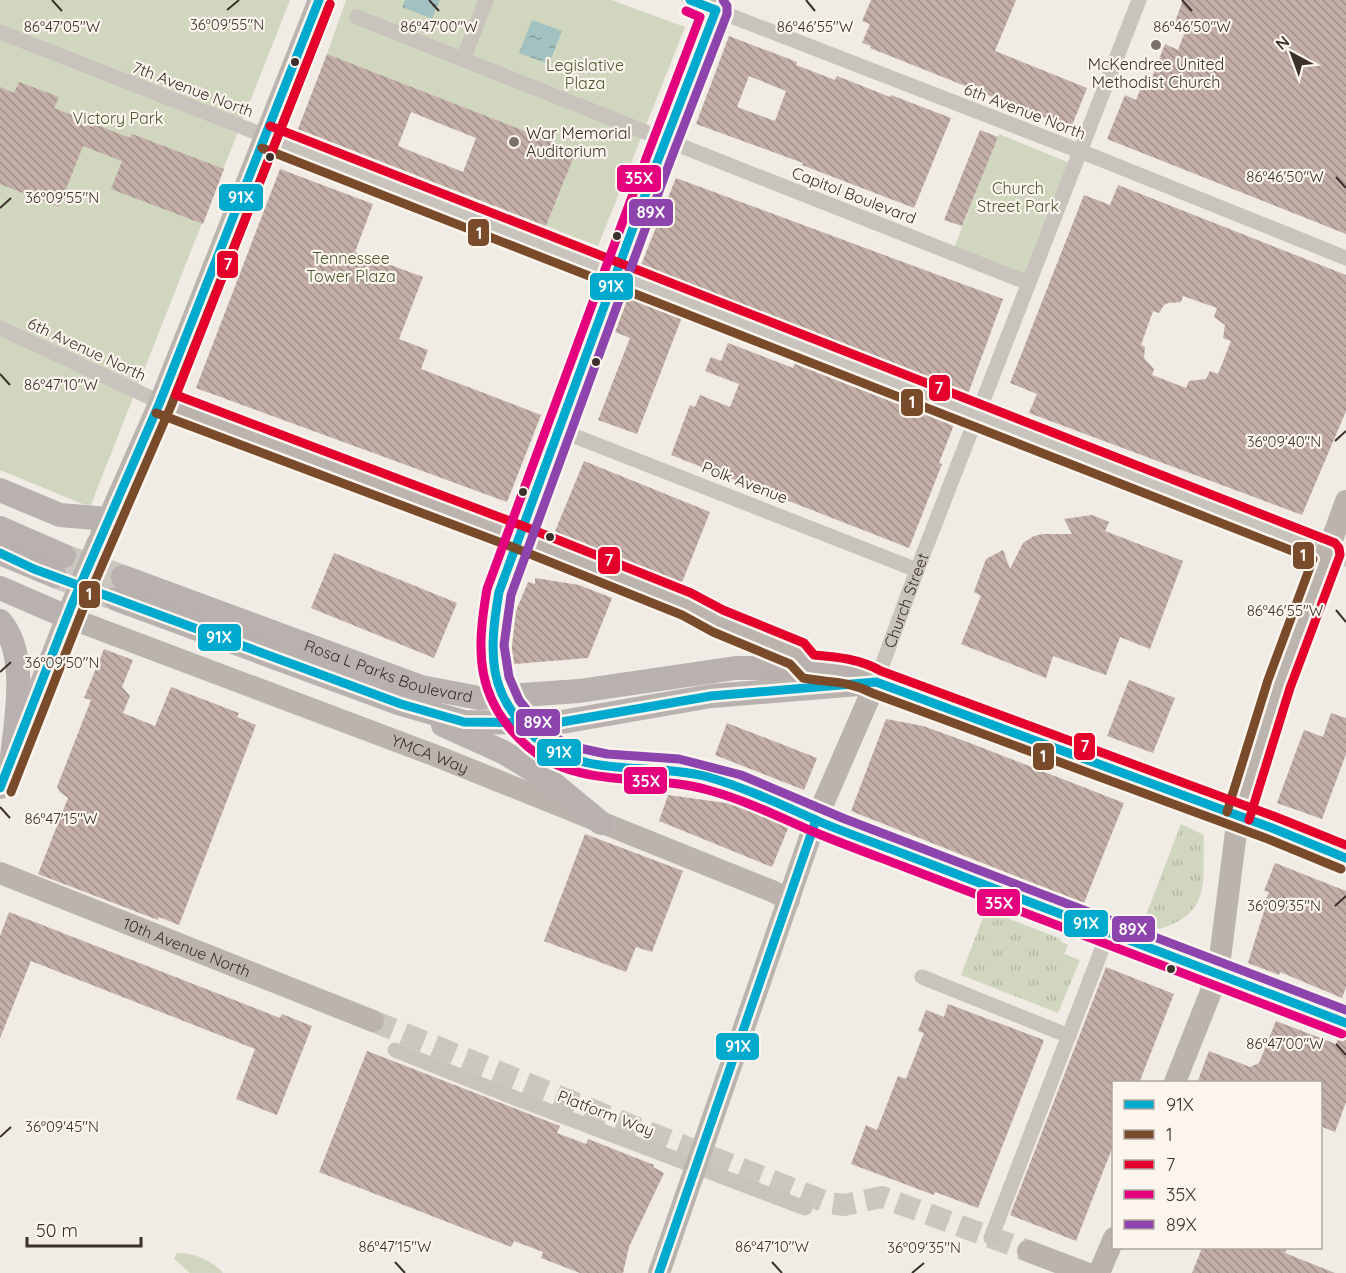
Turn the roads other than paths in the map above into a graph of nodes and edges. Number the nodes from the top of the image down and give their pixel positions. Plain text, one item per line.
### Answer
1 (320, 0) edge
2 (486, 0) edge
3 (690, 0) edge
4 (1139, 0) edge
5 (718, 5) edge
6 (357, 17) dead end
7 (0, 32) edge
8 (464, 60) junction
9 (649, 133) junction
10 (266, 137) junction
11 (1081, 152) junction
12 (1346, 258) edge
13 (617, 274) junction
14 (1028, 283) junction
15 (0, 328) edge
16 (160, 402) junction
17 (978, 415) junction
18 (559, 430) junction
19 (0, 490) edge
20 (1346, 501) edge
21 (108, 519) junction
22 (0, 528) edge
23 (519, 537) junction
24 (0, 553) edge
25 (1337, 555) edge
26 (917, 570) junction
27 (0, 588) edge
28 (69, 610) junction
29 (0, 621) edge
30 (807, 667) junction
31 (876, 682) junction
32 (400, 704) junction
33 (12, 757) junction
34 (0, 788) edge
35 (1238, 816) junction
36 (816, 820) junction
37 (601, 823) junction
38 (1346, 858) edge
39 (0, 873) edge
40 (789, 900) junction
41 (1102, 949) dead end
42 (1218, 974) junction
43 (922, 977) dead end
44 (373, 1021) tunnel mouth
45 (1346, 1023) edge
46 (1069, 1036) junction
47 (395, 1050) dead end
48 (1176, 1081) edge
49 (697, 1166) junction
50 (805, 1208) dead end
51 (991, 1238) dead end
52 (1112, 1241) edge
53 (1028, 1251) tunnel mouth
54 (659, 1273) edge
55 (1086, 1273) edge
56 (1100, 1273) edge

1 - 10 street
2 - 8 street
3 - 5 street, 6th Avenue North
4 - 11 street, Church Street
5 - 9 street
5 - 11 street, 6th Avenue North
6 - 8 street, Capitol Boulevard
7 - 10 street, 7th Avenue North
8 - 9 street, Capitol Boulevard
9 - 13 street
9 - 14 street, Capitol Boulevard
10 - 13 street, 7th Avenue North
10 - 16 street
11 - 12 street, 6th Avenue North
11 - 14 street, Church Street
13 - 17 street, 7th Avenue North
13 - 18 street
14 - 17 street, Church Street
15 - 16 street, 6th Avenue North
16 - 21 street
16 - 23 street
17 - 25 street, 7th Avenue North
17 - 26 street, Church Street
18 - 23 street
18 - 26 street, Polk Avenue
19 - 21 main road
20 - 25 street
21 - 28 street, bridge
22 - 24 main road
23 - 30 street
23 - 36 street, bridge
25 - 35 street
26 - 31 street, Church Street
27 - 28 main road
28 - 33 street
28 - 37 street, YMCA Way
29 - 33 main road
30 - 31 main road, Rosa L Parks Boulevard
30 - 32 main road, Rosa L Parks Boulevard
31 - 32 main road, Rosa L Parks Boulevard
31 - 35 main road, Rosa L Parks Boulevard
31 - 36 street, Church Street
32 - 37 main road
33 - 34 street
35 - 38 main road, Rosa L Parks Boulevard
35 - 42 street
36 - 40 street, Church Street
36 - 42 street
37 - 40 street, YMCA Way
39 - 44 street, 10th Avenue North
40 - 49 street, Church Street
41 - 46 street
42 - 45 street
42 - 48 street
43 - 46 street
46 - 51 street
47 - 49 street, Platform Way
49 - 50 street, Platform Way
49 - 54 street, Church Street
52 - 56 street
53 - 55 street

